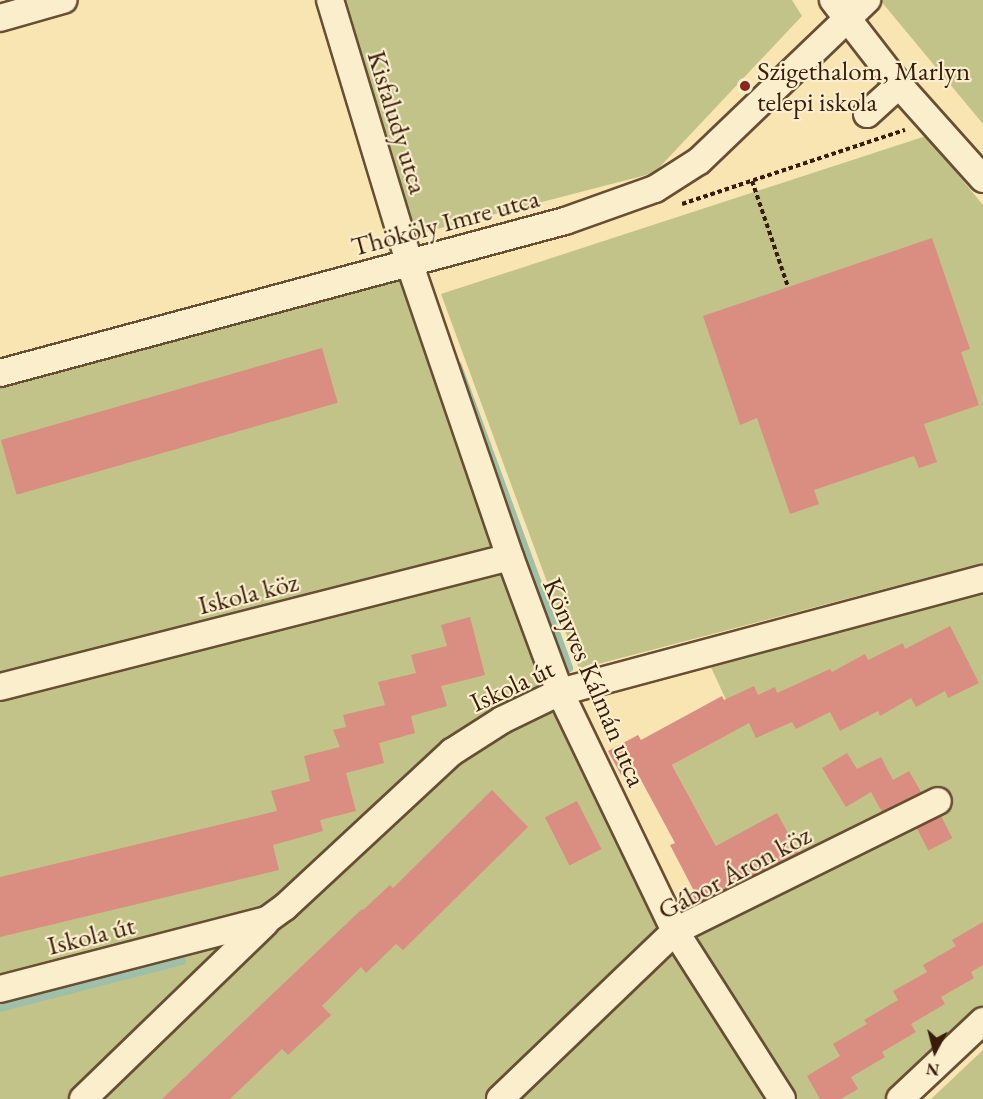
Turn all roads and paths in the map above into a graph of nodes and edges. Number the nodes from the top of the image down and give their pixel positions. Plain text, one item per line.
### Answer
1 (63, 0) edge
2 (330, 0) edge
3 (867, 0) edge
4 (840, 10) edge
5 (0, 18) edge
6 (899, 85) junction
7 (867, 114) dead end
8 (983, 179) edge
9 (752, 181) dead end
10 (409, 262) junction
11 (788, 287) dead end
12 (0, 374) edge
13 (510, 557) junction
14 (983, 579) edge
15 (0, 687) edge
16 (560, 692) junction
17 (938, 801) dead end
18 (267, 920) junction
19 (675, 931) junction
20 (0, 989) edge
21 (983, 1021) edge
22 (83, 1099) edge
23 (500, 1099) edge
24 (782, 1099) edge
25 (900, 1099) edge

1 - 5 street
2 - 10 street, Kisfaludy utca
3 - 4 street, Thököly Imre utca
4 - 6 street
4 - 10 street, Thököly Imre utca
6 - 7 street
6 - 8 street
9 - 11 path
10 - 12 street, Thököly Imre utca
10 - 13 street, Könyves Kálmán utca
13 - 15 street, Iskola köz
13 - 16 street, Könyves Kálmán utca
14 - 16 street, Iskola út
16 - 18 street, Iskola út
16 - 19 street, Könyves Kálmán utca
17 - 19 street, Gábor Áron köz
18 - 20 street, Iskola út
18 - 22 street, Iskola út
19 - 23 street, Gábor Áron köz
19 - 24 street, Könyves Kálmán utca
21 - 25 street

